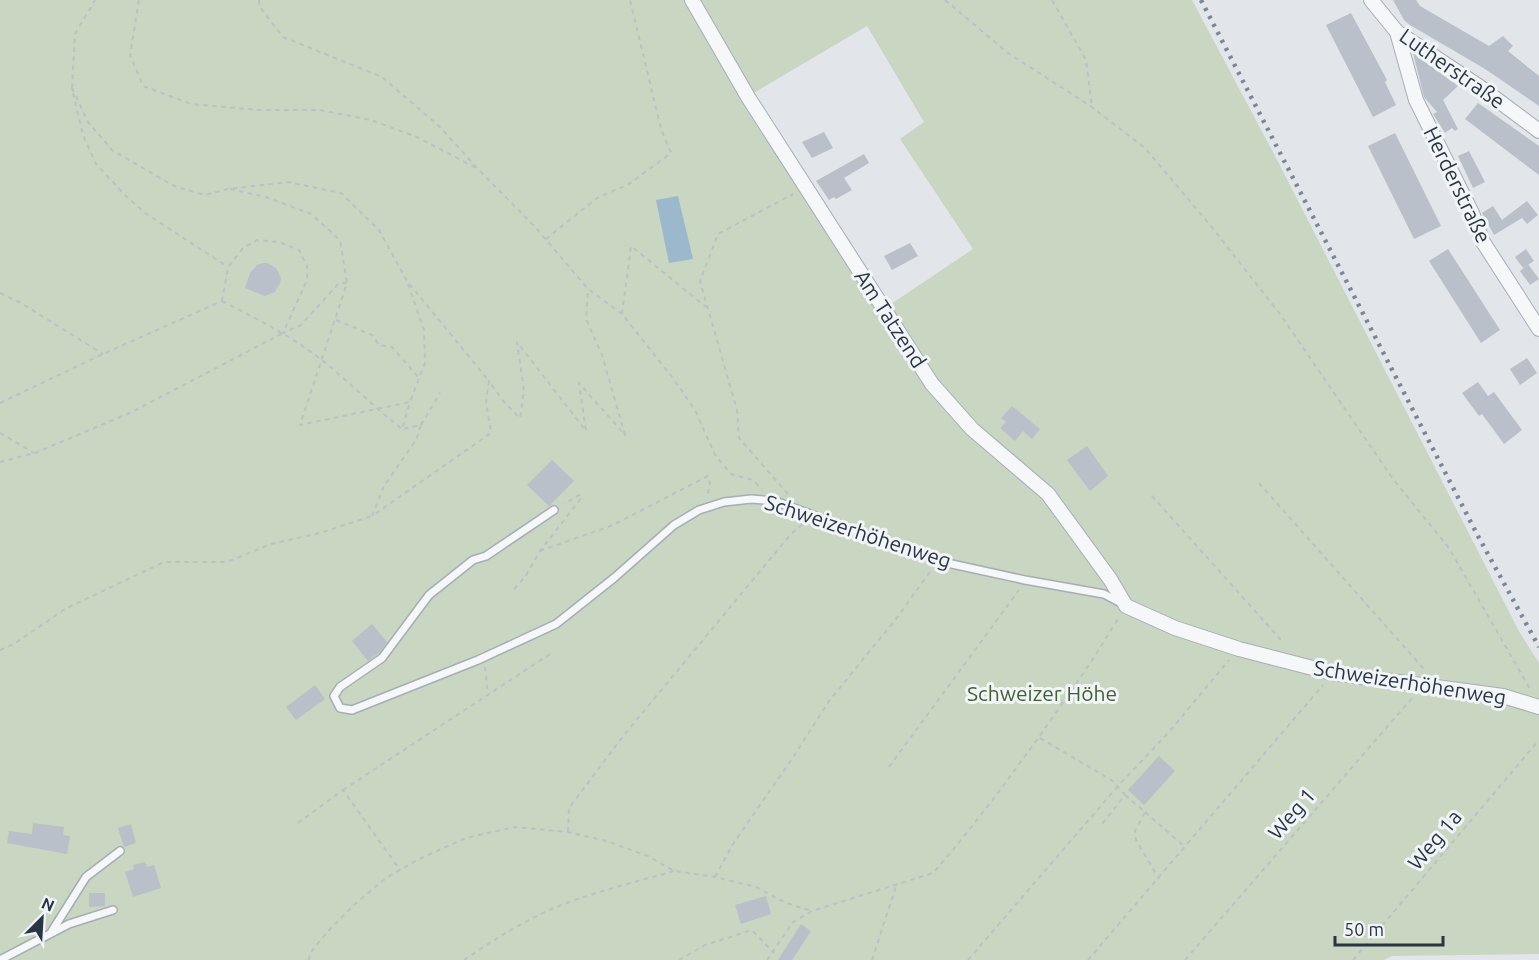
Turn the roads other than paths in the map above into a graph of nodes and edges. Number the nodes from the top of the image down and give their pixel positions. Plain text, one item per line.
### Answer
1 (692, 0) edge
2 (1371, 0) edge
3 (1396, 32) junction
4 (1539, 130) edge
5 (1539, 329) edge
6 (554, 510) dead end
7 (1126, 606) junction
8 (1536, 701) edge
9 (120, 850) dead end
10 (113, 910) dead end
11 (50, 933) junction
12 (0, 960) edge

1 - 7 street, Am Tatzend
2 - 3 street, Lutherstraße
3 - 4 street, Lutherstraße
3 - 5 street, Herderstraße
6 - 7 lane, Schweizerhöhenweg
7 - 8 street, Schweizerhöhenweg
9 - 11 lane
10 - 11 lane
11 - 12 lane

